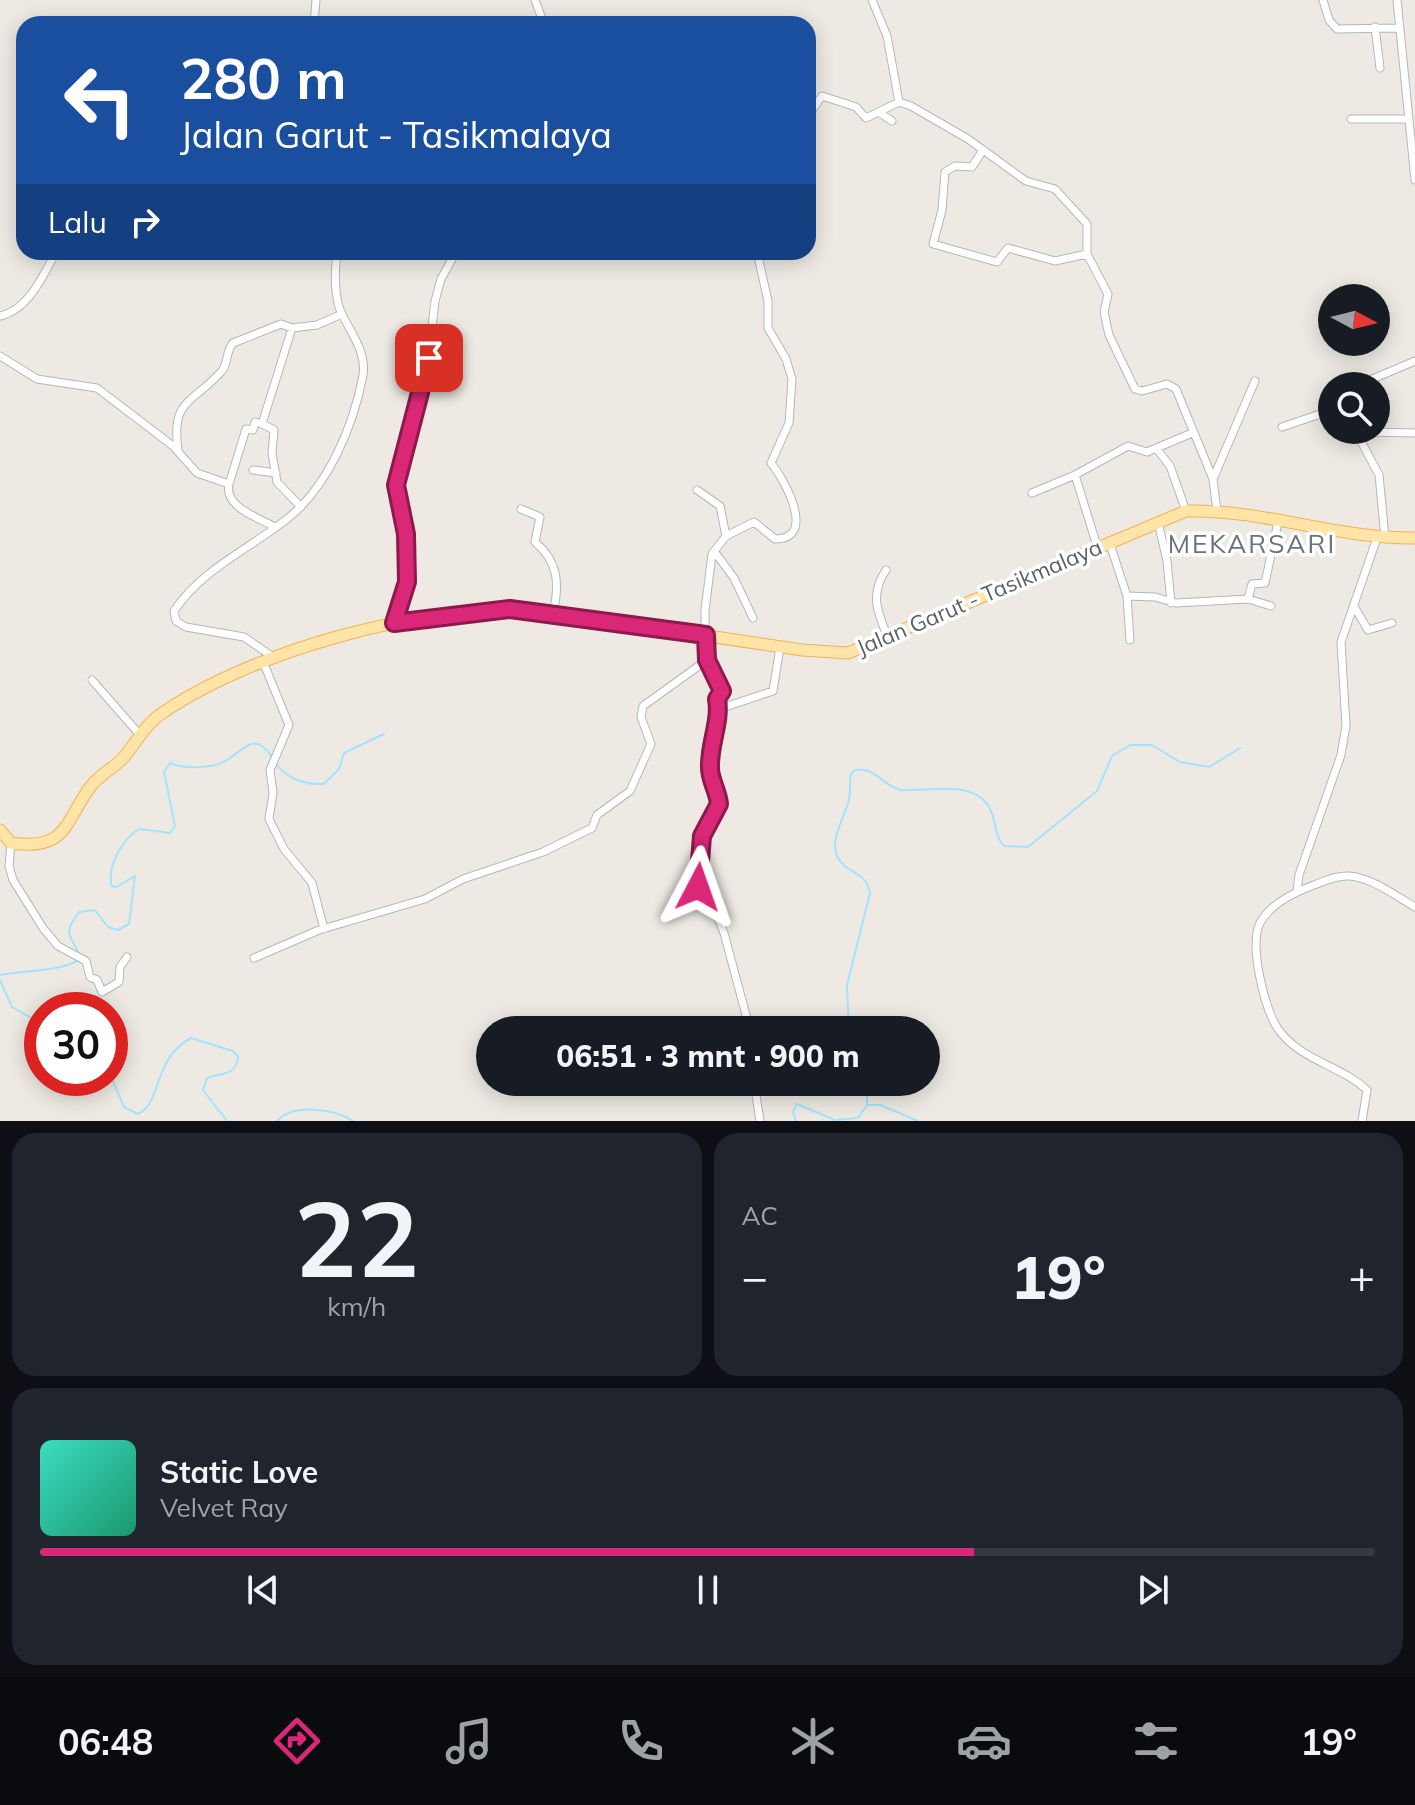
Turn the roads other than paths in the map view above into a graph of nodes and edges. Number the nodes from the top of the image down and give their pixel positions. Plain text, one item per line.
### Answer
1 (872, 0) edge
2 (1323, 0) edge
3 (1397, 0) edge
4 (1375, 27) junction
5 (1399, 28) junction
6 (1380, 68) dead end
7 (899, 102) junction
8 (816, 105) edge
9 (880, 113) junction
10 (1351, 119) dead end
11 (1408, 119) junction
12 (892, 121) dead end
13 (983, 150) junction
14 (1413, 155) edge
15 (1415, 180) edge
16 (1087, 254) junction
17 (51, 260) edge
18 (336, 260) edge
19 (452, 260) edge
20 (759, 260) edge
21 (342, 314) junction
22 (0, 316) edge
23 (292, 328) junction
24 (0, 356) edge
25 (1415, 361) edge
26 (1389, 372) edge
27 (1255, 381) dead end
28 (1318, 415) edge
29 (262, 424) junction
30 (1282, 427) dead end
31 (1192, 433) junction
32 (1390, 433) edge
33 (1415, 433) edge
34 (1362, 444) edge
35 (1156, 448) junction
36 (178, 451) junction
37 (253, 470) dead end
38 (276, 473) junction
39 (1075, 475) junction
40 (1213, 479) junction
41 (229, 484) junction
42 (697, 490) dead end
43 (1032, 493) dead end
44 (301, 507) junction
45 (521, 509) dead end
46 (1186, 511) junction
47 (1217, 511) junction
48 (1157, 520) junction
49 (1278, 522) junction
50 (275, 527) junction
51 (726, 536) junction
52 (1381, 538) junction
53 (1415, 538) edge
54 (1103, 543) junction
55 (714, 551) junction
56 (886, 570) dead end
57 (1127, 596) junction
58 (1248, 599) junction
59 (1171, 603) junction
60 (1271, 606) dead end
61 (1355, 608) junction
62 (553, 613) junction
63 (753, 618) dead end
64 (394, 623) junction
65 (1392, 623) dead end
66 (706, 635) junction
67 (888, 638) junction
68 (1130, 640) dead end
69 (780, 647) junction
70 (263, 650) junction
71 (707, 660) junction
72 (265, 663) junction
73 (92, 680) dead end
74 (719, 709) junction
75 (140, 735) junction
76 (0, 830) edge
77 (11, 843) junction
78 (1297, 891) junction
79 (1415, 907) edge
80 (324, 929) junction
81 (127, 957) dead end
82 (254, 958) dead end
83 (746, 1016) edge
84 (756, 1096) edge
85 (760, 1121) edge
86 (1362, 1121) edge

1 - 7 street
2 - 4 street
3 - 5 street
4 - 5 street
4 - 6 street
5 - 11 street
7 - 9 street
7 - 13 street
8 - 9 street
9 - 12 street
10 - 11 street
11 - 14 street
13 - 16 street
13 - 16 street
14 - 15 street
16 - 31 street
17 - 22 street
18 - 21 street
19 - 64 street
20 - 51 street
21 - 23 street
21 - 44 street
23 - 29 street
23 - 36 street
24 - 36 street
25 - 26 street
27 - 40 street
28 - 30 street
29 - 38 street
29 - 41 street
31 - 35 street
31 - 40 street
32 - 33 street
34 - 52 street
35 - 39 street
35 - 46 street
36 - 41 street
37 - 38 street
38 - 44 street
39 - 43 street
39 - 54 street
40 - 47 street
41 - 50 street
42 - 51 street
44 - 50 street
45 - 62 street
46 - 47 main road, Jalan Garut - Tasikmalaya
46 - 48 main road, Jalan Garut - Tasikmalaya
47 - 49 main road, Jalan Garut - Tasikmalaya
48 - 54 main road, Jalan Garut - Tasikmalaya
48 - 59 street
49 - 52 main road, Jalan Garut - Tasikmalaya
49 - 58 street
50 - 70 street
51 - 55 street
52 - 53 main road, Jalan Garut - Tasikmalaya
52 - 61 street
54 - 57 street
54 - 67 main road, Jalan Garut - Tasikmalaya
55 - 63 street
55 - 66 street
56 - 67 street
57 - 59 street
57 - 68 street
58 - 59 street
58 - 60 street
61 - 65 street
61 - 78 street
62 - 64 main road, Jalan Garut - Tasikmalaya
62 - 66 main road, Jalan Garut - Tasikmalaya
64 - 72 main road, Jalan Garut - Tasikmalaya
66 - 69 main road, Jalan Garut - Tasikmalaya
66 - 71 street
67 - 69 main road, Jalan Garut - Tasikmalaya
69 - 74 street
70 - 72 street
70 - 72 street
71 - 74 street
71 - 80 street
72 - 75 main road, Jalan Garut - Tasikmalaya
72 - 80 street
73 - 75 street
74 - 83 street
75 - 77 main road, Jalan Garut - Tasikmalaya
76 - 77 main road
77 - 81 street
78 - 79 street
78 - 86 street
80 - 82 street
84 - 85 street

